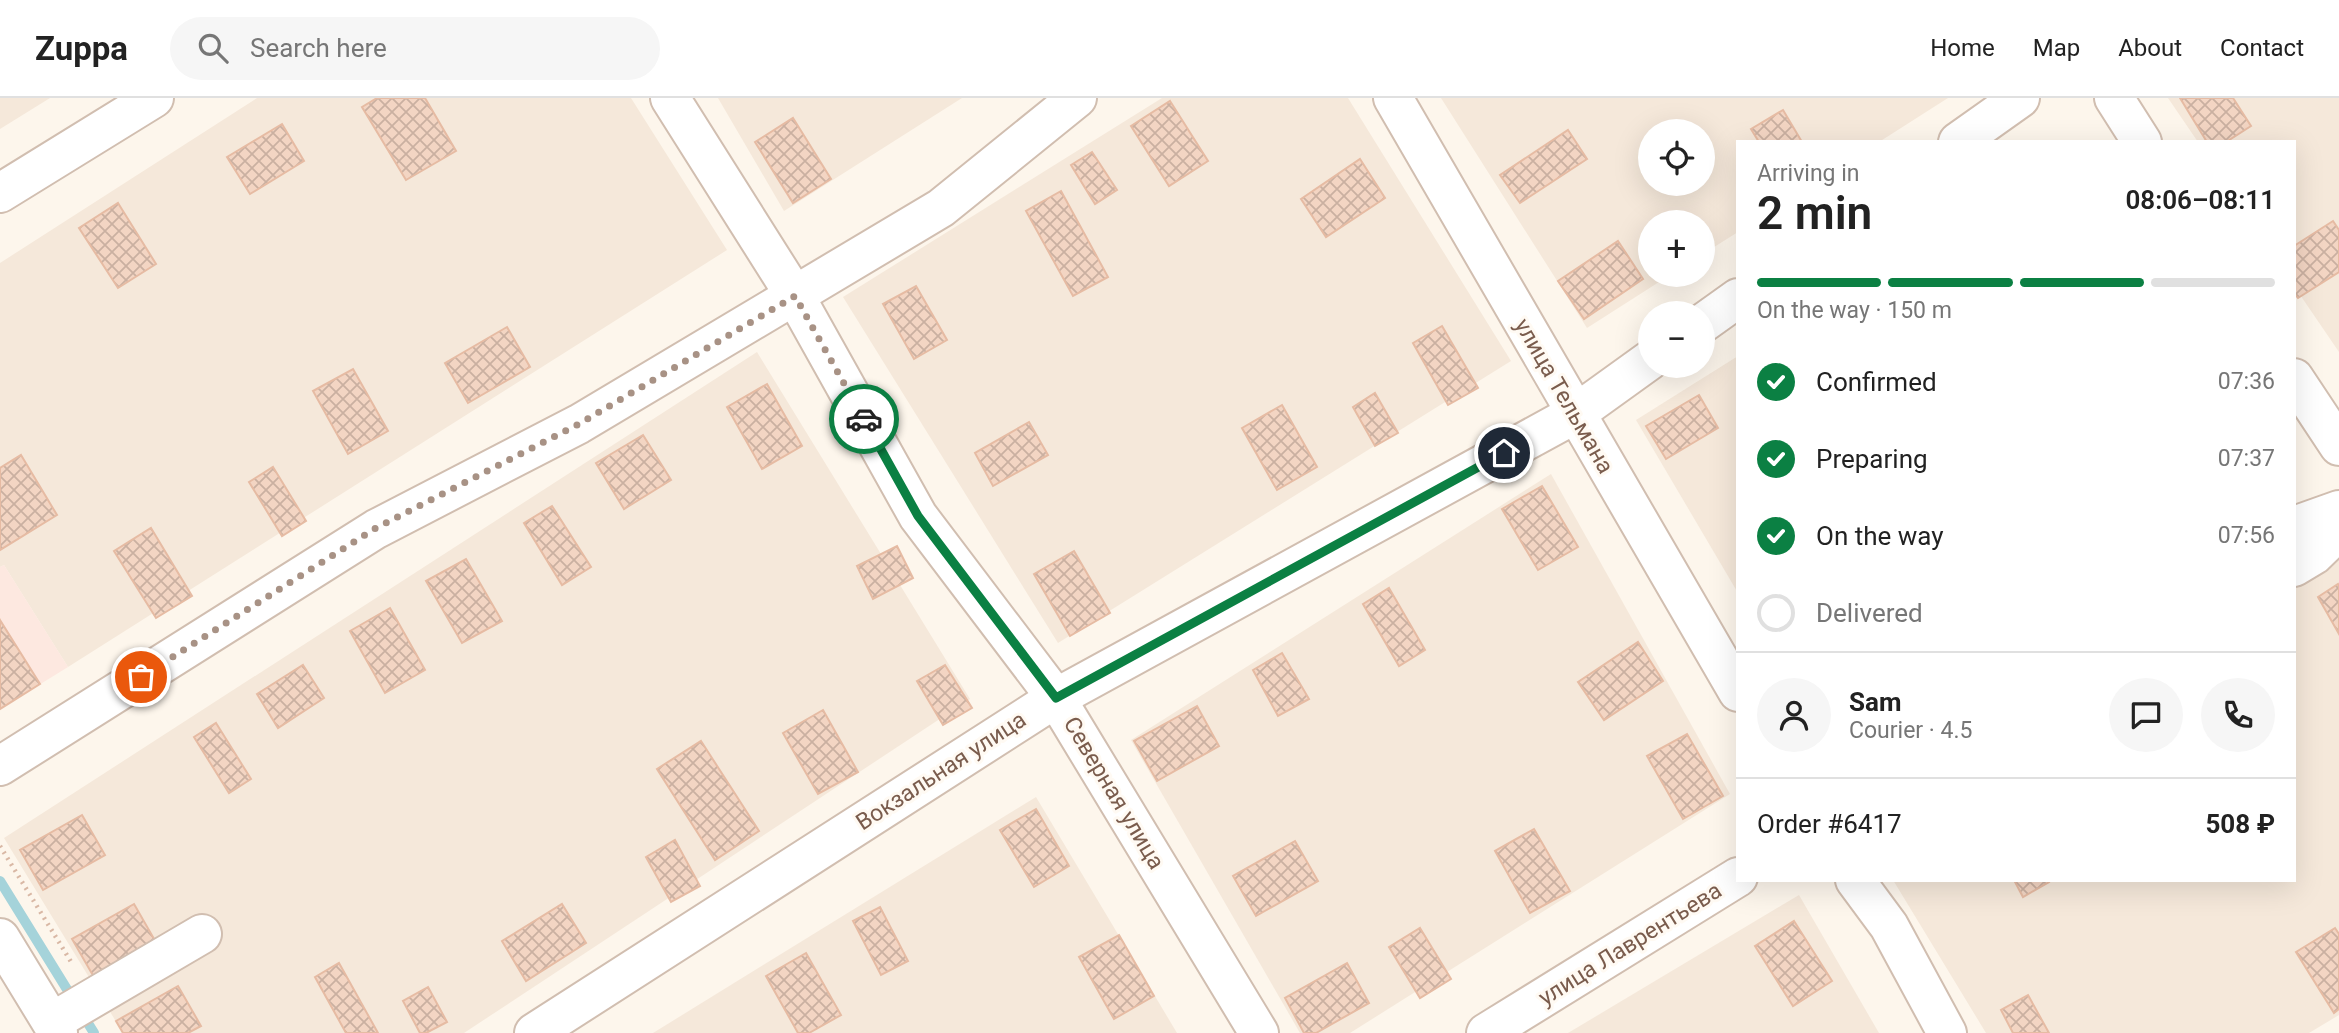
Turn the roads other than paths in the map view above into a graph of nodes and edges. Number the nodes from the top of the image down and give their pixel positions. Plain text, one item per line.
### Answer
1 (154, 98) edge
2 (670, 98) edge
3 (1077, 98) edge
4 (1393, 98) edge
5 (2020, 98) edge
6 (2114, 98) edge
7 (116, 108) edge
8 (1961, 140) edge
9 (2141, 140) edge
10 (0, 193) edge
11 (795, 296) junction
12 (1736, 299) edge
13 (1715, 314) edge
14 (1638, 369) edge
15 (2296, 381) edge
16 (1575, 414) junction
17 (2339, 446) edge
18 (2339, 510) edge
19 (2296, 525) edge
20 (2339, 531) edge
21 (2296, 566) edge
22 (1736, 689) edge
23 (1056, 698) junction
24 (0, 766) edge
25 (1736, 878) edge
26 (1857, 882) edge
27 (202, 933) dead end
28 (0, 939) edge
29 (55, 1028) edge
30 (534, 1033) edge
31 (1259, 1033) edge
32 (1486, 1033) edge
33 (1947, 1033) edge

1 - 7 street
2 - 11 street, Северная улица
3 - 11 street
4 - 16 street, улица Тельмана
5 - 8 street
6 - 9 street
7 - 10 street
11 - 23 street, Северная улица
11 - 24 street
12 - 13 street
14 - 16 street, Вокзальная улица
15 - 17 street
16 - 22 street, улица Тельмана
16 - 23 street, Вокзальная улица
18 - 19 street
20 - 21 street
23 - 30 street, Вокзальная улица
23 - 31 street, Северная улица
25 - 32 street, улица Лаврентьева
26 - 33 street
27 - 29 street
28 - 29 street

